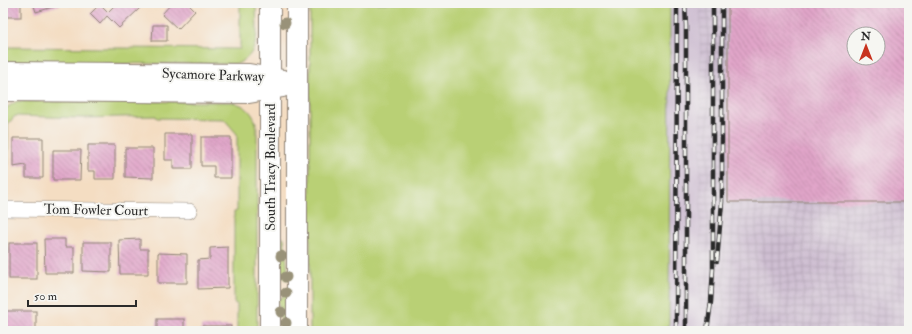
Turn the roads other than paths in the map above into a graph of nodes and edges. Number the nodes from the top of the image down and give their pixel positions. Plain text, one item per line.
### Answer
1 (270, 3) edge
2 (297, 3) edge
3 (3, 72) edge
4 (296, 83) junction
5 (270, 84) junction
6 (3, 91) edge
7 (3, 209) edge
8 (189, 211) dead end
9 (270, 331) edge
10 (296, 331) edge

1 - 5 main road, South Tracy Boulevard
2 - 4 main road, South Tracy Boulevard
3 - 5 main road, Sycamore Parkway
4 - 5 main road, Sycamore Parkway
4 - 10 main road, South Tracy Boulevard
5 - 6 main road, Sycamore Parkway
5 - 9 main road, South Tracy Boulevard
7 - 8 street, Tom Fowler Court

